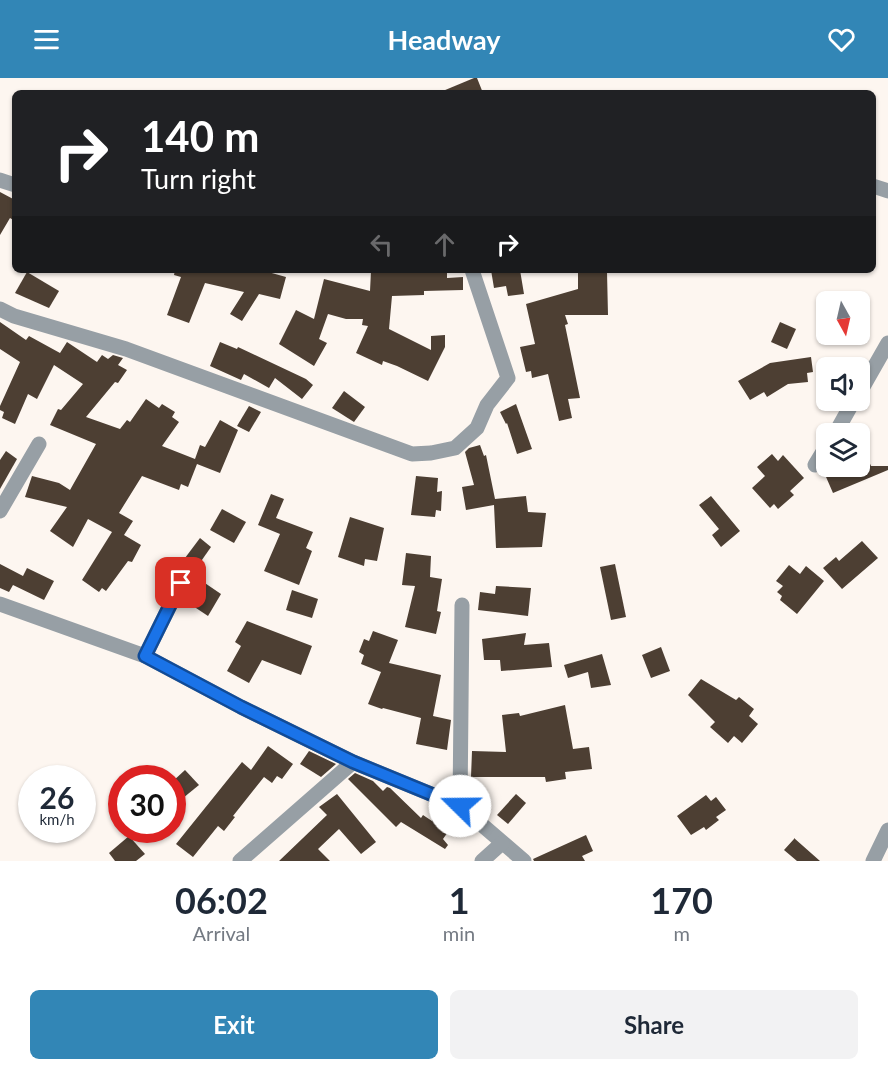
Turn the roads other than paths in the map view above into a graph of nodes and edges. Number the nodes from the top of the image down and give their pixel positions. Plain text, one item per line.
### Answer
1 (473, 273) edge
2 (0, 309) edge
3 (888, 343) edge
4 (870, 374) edge
5 (39, 444) dead end
6 (0, 511) edge
7 (181, 583) dead end
8 (0, 604) edge
9 (462, 605) dead end
10 (145, 656) junction
11 (353, 762) junction
12 (460, 806) junction
13 (888, 830) edge
14 (502, 843) junction
15 (240, 861) edge
16 (482, 861) edge
17 (524, 861) edge
18 (873, 861) edge

1 - 2 street
3 - 4 street
5 - 6 street
7 - 10 street
8 - 10 street
9 - 12 street
10 - 11 street
11 - 12 street
11 - 15 street
12 - 14 street
13 - 18 street
14 - 16 street
14 - 17 street

